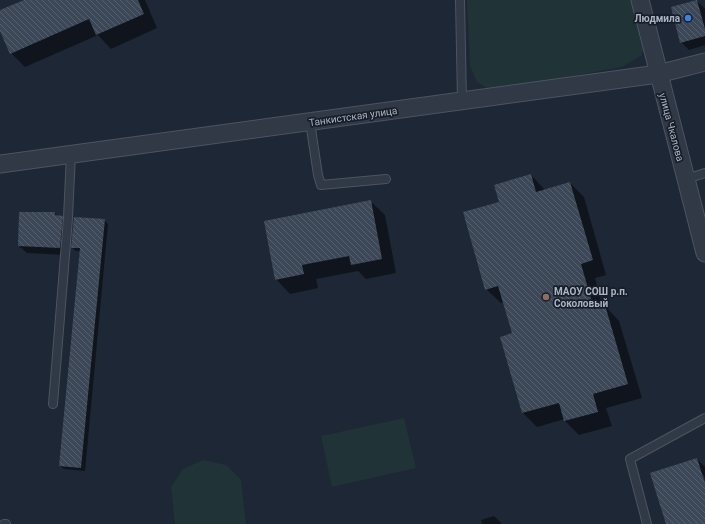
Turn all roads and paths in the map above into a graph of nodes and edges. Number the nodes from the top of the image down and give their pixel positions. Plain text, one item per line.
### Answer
1 (460, 0) edge
2 (640, 0) edge
3 (705, 62) edge
4 (658, 74) junction
5 (462, 101) junction
6 (310, 122) junction
7 (71, 154) junction
8 (0, 164) edge
9 (705, 173) edge
10 (386, 179) dead end
11 (686, 179) junction
12 (705, 253) edge
13 (53, 404) dead end
14 (705, 418) edge
15 (648, 524) edge

1 - 5 lane
2 - 4 street, улица Чкалова
3 - 4 street, Танкистская улица
4 - 5 street, Танкистская улица
4 - 11 street, улица Чкалова
5 - 6 street, Танкистская улица
6 - 7 street, Танкистская улица
6 - 10 lane
7 - 8 street, Танкистская улица
7 - 13 lane
9 - 11 lane
11 - 12 street, улица Чкалова
14 - 15 lane

